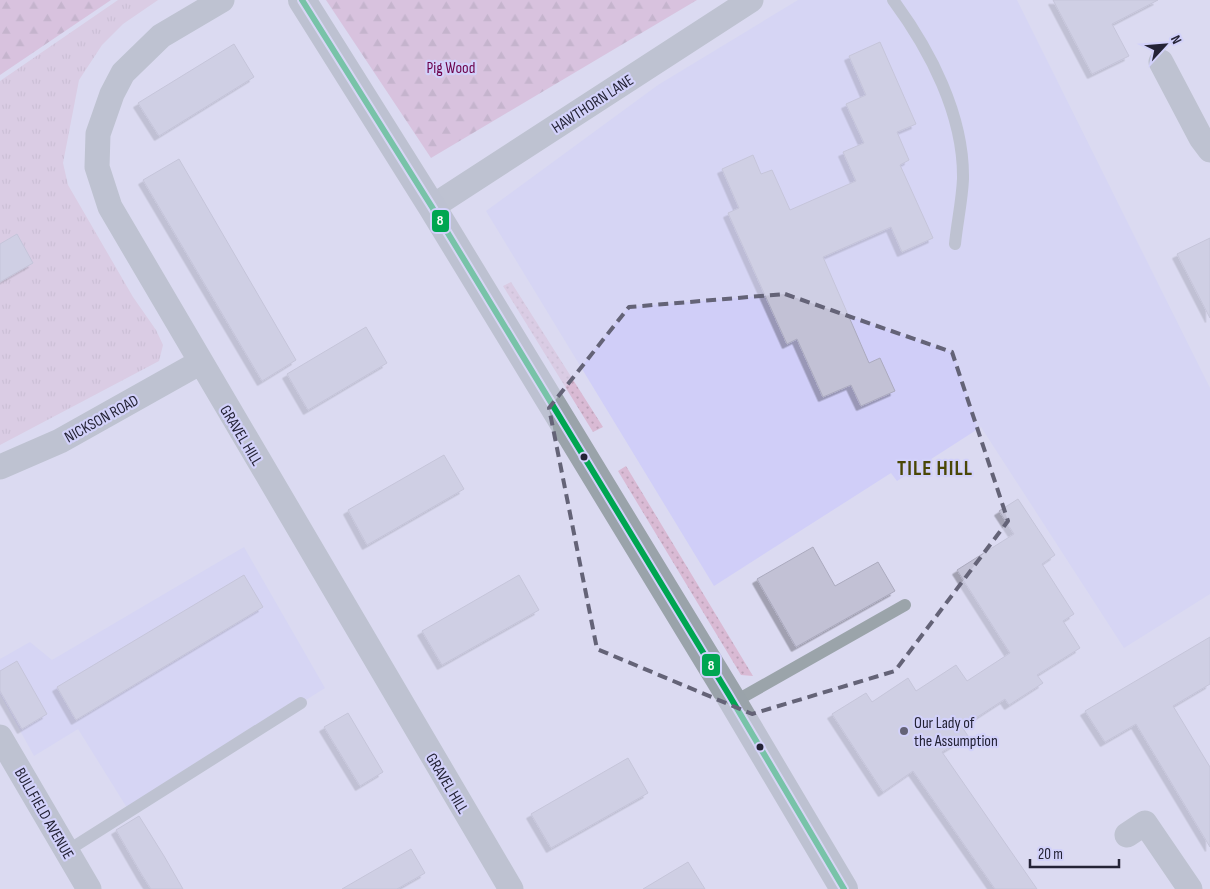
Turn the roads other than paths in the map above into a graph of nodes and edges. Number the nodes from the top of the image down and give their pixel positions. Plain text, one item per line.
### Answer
1 (222, 0) edge
2 (302, 0) edge
3 (751, 0) edge
4 (893, 0) edge
5 (1161, 62) dead end
6 (1210, 150) edge
7 (432, 207) junction
8 (955, 244) dead end
9 (200, 363) junction
10 (0, 467) edge
11 (905, 605) dead end
12 (734, 702) junction
13 (301, 704) dead end
14 (0, 737) edge
15 (1127, 835) dead end
16 (67, 851) junction
17 (502, 886) edge
18 (89, 889) edge
19 (844, 889) edge
20 (1190, 889) edge

1 - 9 street, GRAVEL HILL
2 - 7 main road
3 - 7 street, HAWTHORN LANE
4 - 8 lane
5 - 6 street
7 - 12 main road
9 - 10 street, NICKSON ROAD
9 - 17 street, GRAVEL HILL
11 - 12 lane
12 - 19 main road
13 - 16 lane
14 - 16 street, BULLFIELD AVENUE
15 - 20 street
16 - 18 street, BULLFIELD AVENUE

